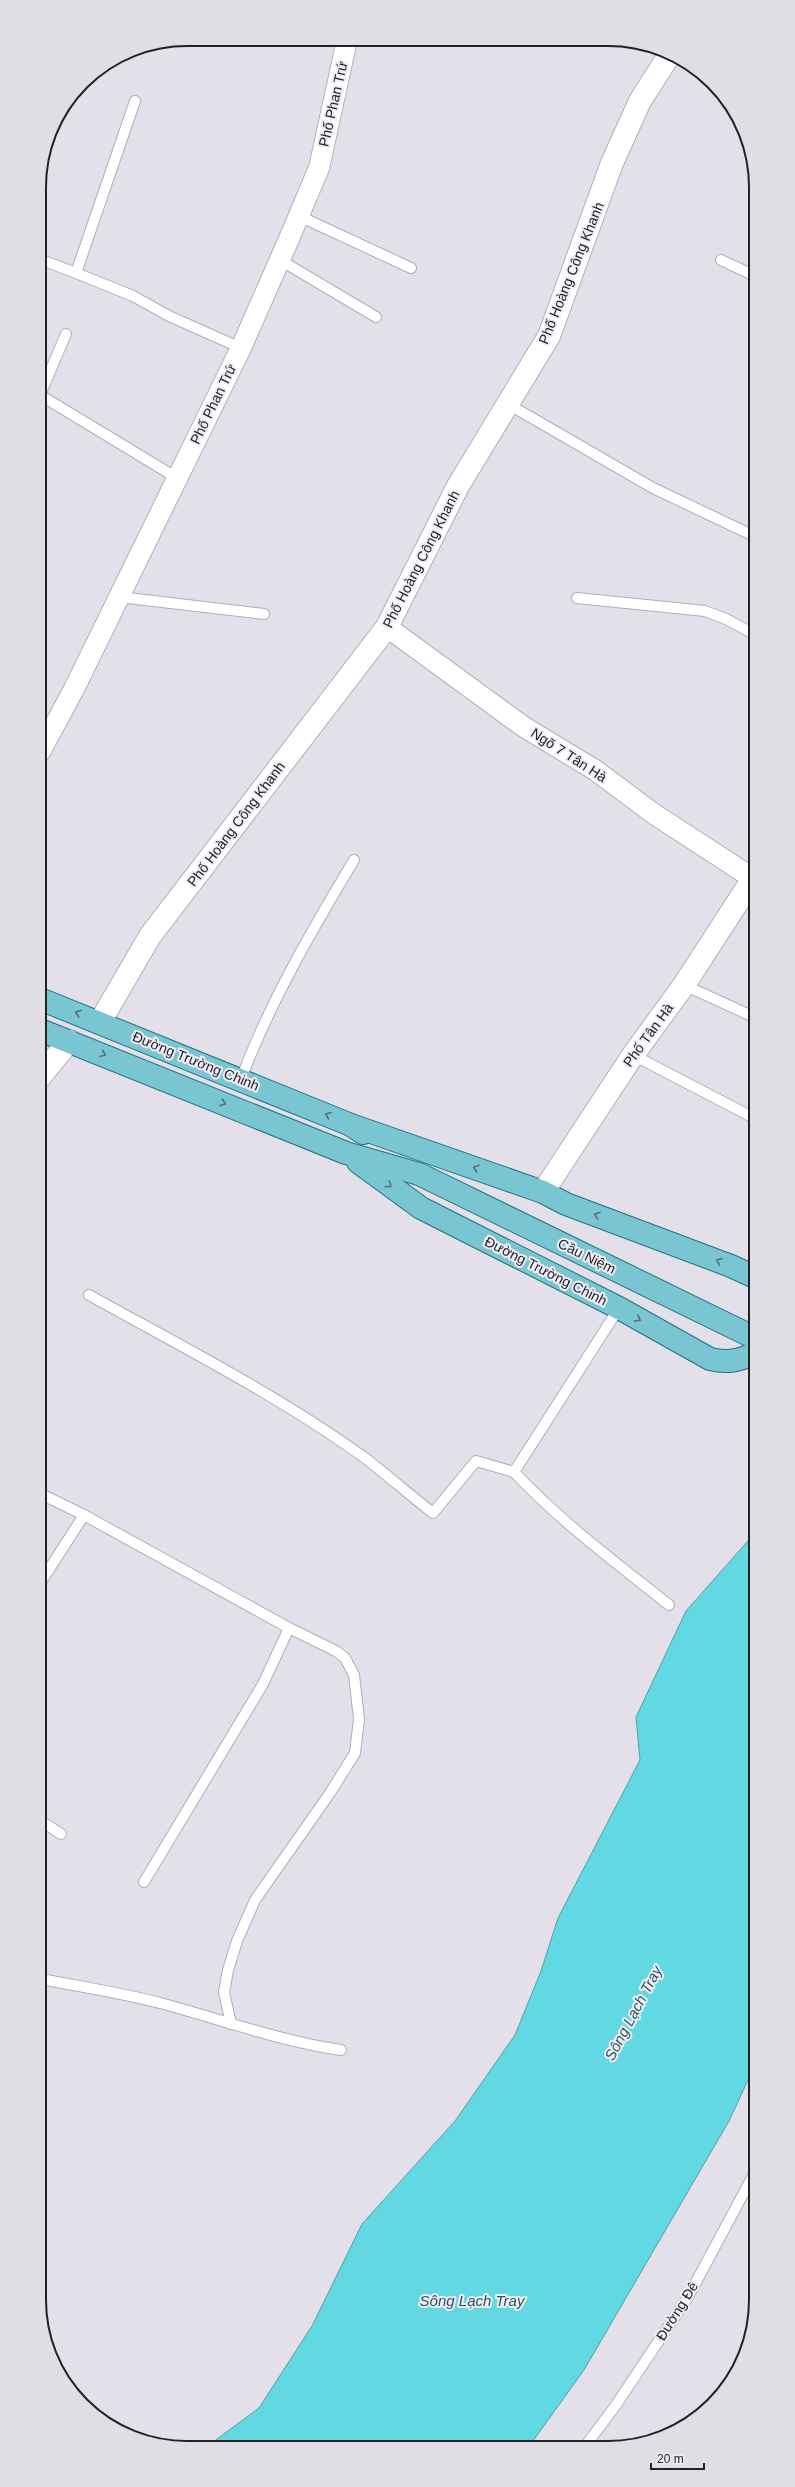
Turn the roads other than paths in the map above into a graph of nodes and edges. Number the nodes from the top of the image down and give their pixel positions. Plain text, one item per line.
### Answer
1 (346, 46) edge
2 (667, 59) edge
3 (135, 100) dead end
4 (299, 216) junction
5 (280, 260) junction
6 (721, 260) dead end
7 (46, 262) edge
8 (411, 268) dead end
9 (76, 273) junction
10 (749, 273) edge
11 (376, 317) dead end
12 (66, 334) dead end
13 (241, 348) junction
14 (46, 381) edge
15 (46, 399) edge
16 (508, 404) junction
17 (177, 478) junction
18 (749, 534) edge
19 (119, 597) junction
20 (577, 598) dead end
21 (264, 614) dead end
22 (387, 627) junction
23 (749, 631) edge
24 (46, 740) edge
25 (354, 860) dead end
26 (749, 875) edge
27 (749, 886) edge
28 (684, 985) junction
29 (46, 1000) edge
30 (749, 1015) edge
31 (100, 1022) junction
32 (46, 1032) edge
33 (69, 1041) junction
34 (633, 1055) junction
35 (46, 1070) edge
36 (241, 1079) junction
37 (749, 1115) edge
38 (351, 1125) junction
39 (346, 1153) junction
40 (419, 1174) junction
41 (543, 1192) junction
42 (749, 1275) edge
43 (89, 1295) dead end
44 (619, 1308) junction
45 (749, 1335) edge
46 (749, 1356) edge
47 (514, 1472) junction
48 (46, 1496) edge
49 (84, 1515) junction
50 (46, 1574) edge
51 (669, 1605) dead end
52 (289, 1628) junction
53 (46, 1824) edge
54 (61, 1834) dead end
55 (144, 1882) dead end
56 (46, 1980) edge
57 (231, 2024) junction
58 (341, 2050) dead end
59 (749, 2183) edge
60 (589, 2441) edge

1 - 4 street, Phố Phan Trứ
2 - 16 street, Phố Hoàng Công Khanh
3 - 9 lane
4 - 5 street, Phố Phan Trứ
4 - 8 lane
5 - 11 lane
5 - 13 street, Phố Phan Trứ
6 - 10 lane
7 - 9 lane
9 - 13 lane
12 - 14 lane
13 - 17 street, Phố Phan Trứ
15 - 17 lane
16 - 18 lane
16 - 22 street, Phố Hoàng Công Khanh
17 - 19 street, Phố Phan Trứ
19 - 21 lane
19 - 24 street, Phố Phan Trứ
20 - 23 lane
22 - 26 street, Ngõ 7 Tân Hà
22 - 31 street, Phố Hoàng Công Khanh
25 - 36 lane
27 - 28 street, Phố Tân Hà
28 - 30 lane
28 - 34 street, Phố Tân Hà
31 -> 29 main road, Đường Trường Chinh
31 - 36 main road, Đường Trường Chinh
32 - 33 main road, Đường Trường Chinh
33 - 35 street
33 -> 39 main road, Đường Trường Chinh
34 - 37 lane
34 - 41 street, Phố Tân Hà
38 -> 36 main road, Đường Trường Chinh
38 - 40 main road, Đường Trường Chinh
41 -> 38 main road, Đường Trường Chinh
39 - 40 main road, Đường Trường Chinh
39 -> 44 main road, Đường Trường Chinh
40 - 45 main road, Cầu Niệm
42 -> 41 main road, Đường Trường Chinh
43 - 47 lane
44 -> 46 main road, Đường Trường Chinh
44 - 47 lane
47 - 51 lane
48 - 49 lane
49 - 50 lane
49 - 52 lane
52 - 55 lane
52 - 57 lane
53 - 54 lane
56 - 57 lane
57 - 58 lane
59 - 60 lane, Đường Đê

